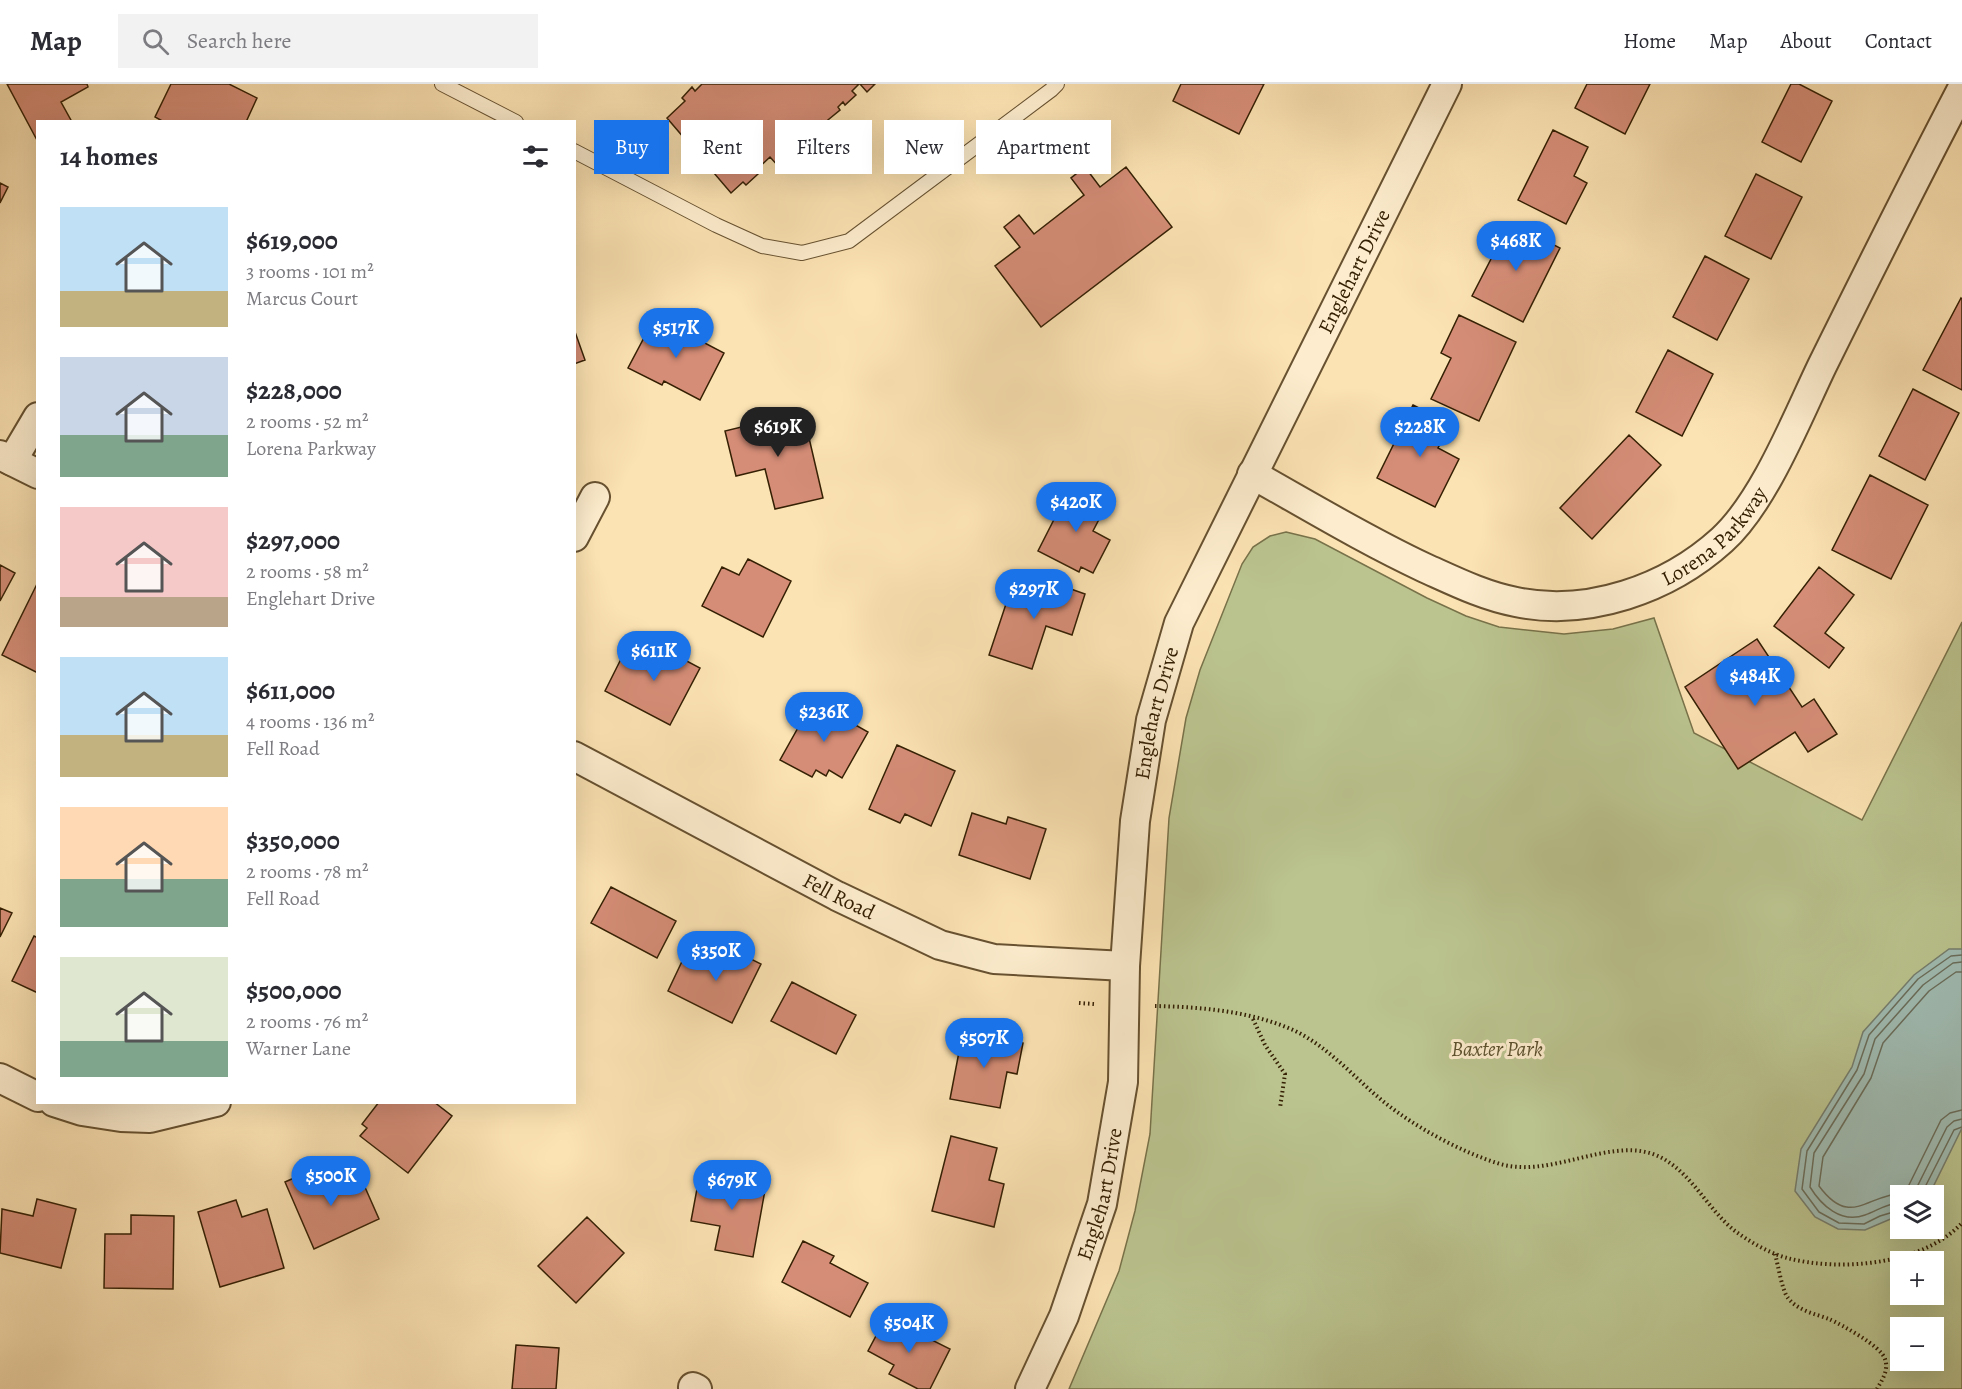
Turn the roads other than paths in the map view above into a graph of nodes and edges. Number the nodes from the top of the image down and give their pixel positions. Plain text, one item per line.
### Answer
1 (442, 84) edge
2 (1057, 84) edge
3 (1447, 84) edge
4 (1962, 89) edge
5 (512, 120) edge
6 (576, 152) edge
7 (36, 420) edge
8 (6, 458) edge
9 (36, 473) edge
10 (1252, 474) junction
11 (595, 497) dead end
12 (576, 533) edge
13 (576, 757) edge
14 (1125, 966) junction
15 (0, 1078) edge
16 (36, 1097) edge
17 (60, 1104) edge
18 (208, 1104) edge
19 (1030, 1389) edge

1 - 5 lane
2 - 6 lane
3 - 10 street, Englehart Drive
4 - 10 street, Lorena Parkway
7 - 8 street
8 - 9 street
10 - 14 street, Englehart Drive
11 - 12 street
13 - 14 street, Fell Road
14 - 19 street, Englehart Drive
15 - 16 street
17 - 18 street

